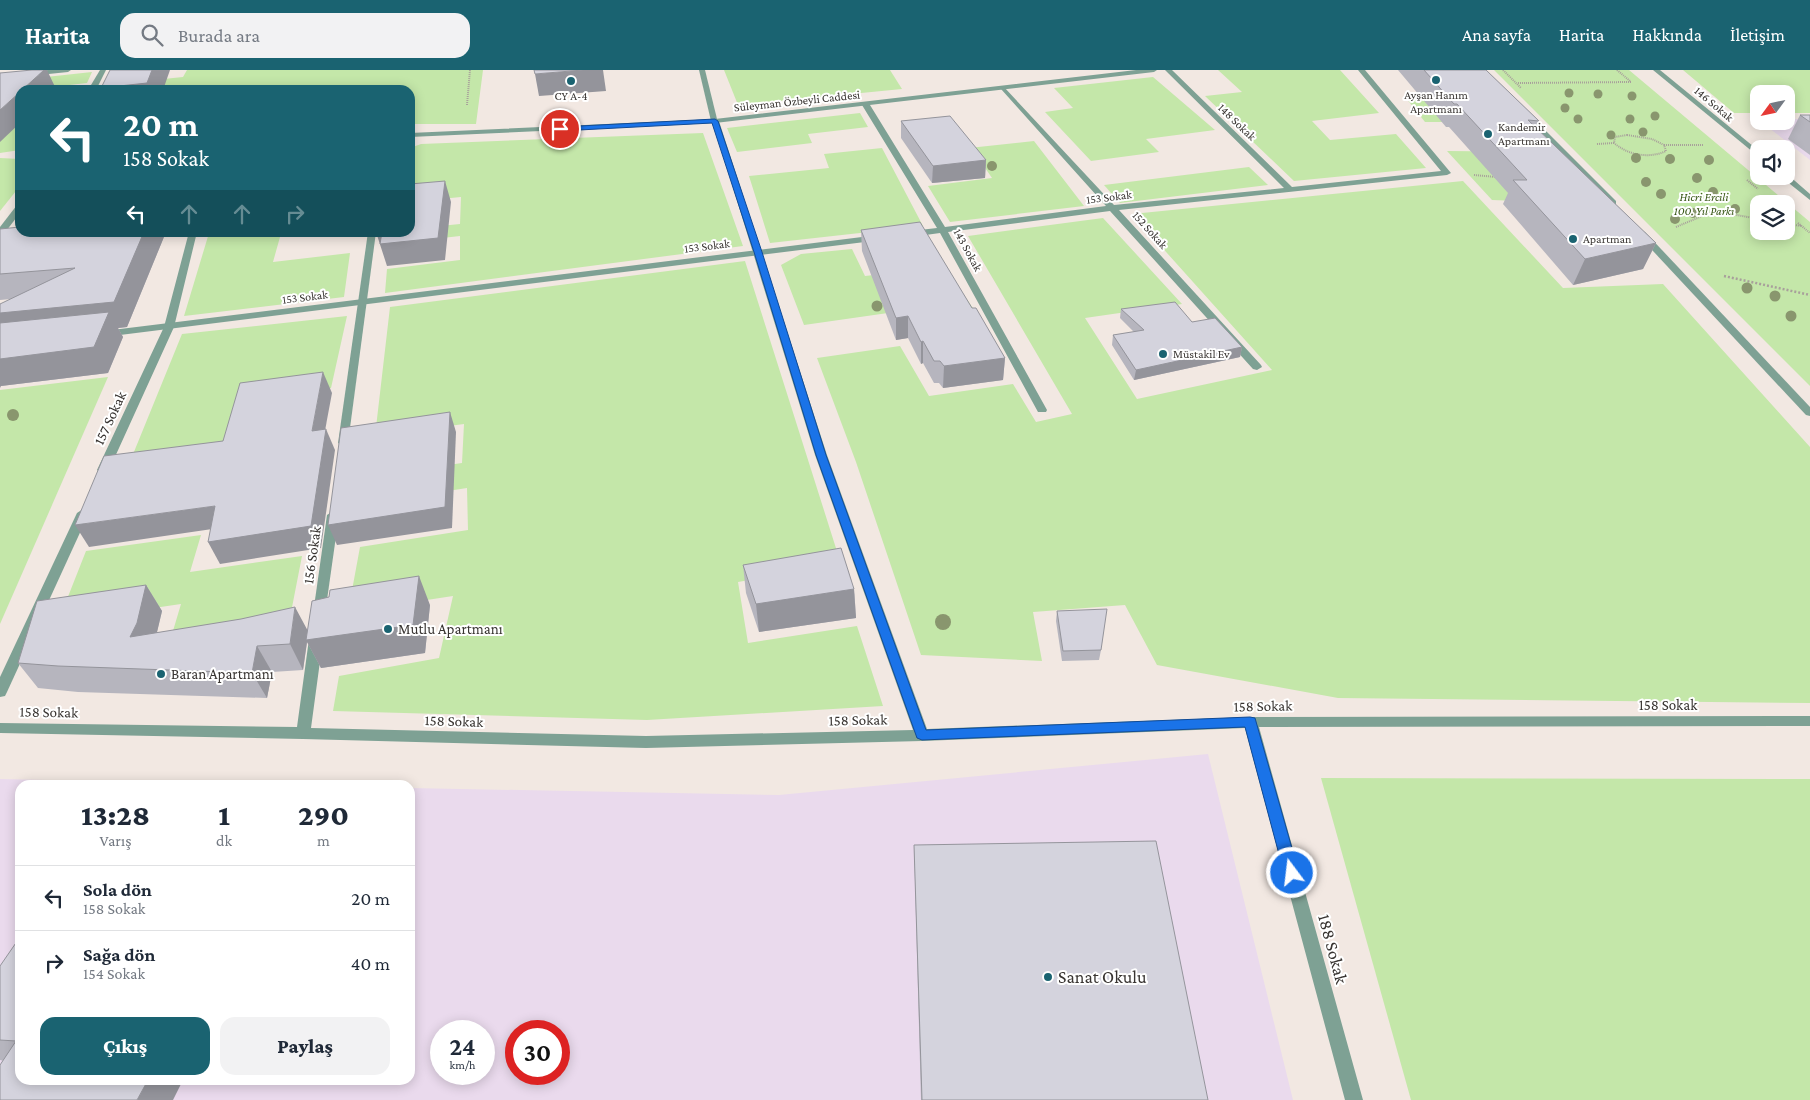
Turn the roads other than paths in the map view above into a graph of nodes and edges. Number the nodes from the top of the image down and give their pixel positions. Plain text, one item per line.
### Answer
1 (68, 70) edge
2 (103, 70) edge
3 (702, 70) edge
4 (1154, 70) edge
5 (1168, 70) edge
6 (1361, 70) edge
7 (1656, 70) edge
8 (0, 78) edge
9 (95, 85) edge
10 (1003, 88) junction
11 (866, 105) junction
12 (1521, 111) edge
13 (715, 121) junction
14 (415, 135) edge
15 (1750, 148) edge
16 (1795, 185) edge
17 (1291, 190) junction
18 (1810, 198) edge
19 (1114, 208) junction
20 (1622, 213) edge
21 (15, 214) edge
22 (1636, 227) edge
23 (943, 230) junction
24 (0, 233) edge
25 (904, 235) edge
26 (192, 237) edge
27 (371, 237) edge
28 (885, 237) edge
29 (758, 252) junction
30 (362, 302) junction
31 (169, 326) junction
32 (94, 335) edge
33 (1257, 367) dead end
34 (1042, 410) dead end
35 (1810, 413) edge
36 (341, 458) edge
37 (99, 478) edge
38 (87, 505) edge
39 (334, 508) edge
40 (0, 692) edge
41 (1809, 721) edge
42 (1250, 722) junction
43 (0, 728) edge
44 (303, 733) junction
45 (922, 735) junction
46 (1354, 1100) edge

1 - 8 street
2 - 9 street
3 - 13 street
4 - 10 street, Süleyman Özbeyli Caddesi
5 - 17 street, 148 Sokak
6 - 17 street, 153 Sokak
7 - 15 street, 146 Sokak
10 - 11 street, Süleyman Özbeyli Caddesi
10 - 19 street, 152 Sokak
11 - 13 street, Süleyman Özbeyli Caddesi
11 - 23 street, 143 Sokak
12 - 20 street
13 - 14 street, Süleyman Özbeyli Caddesi
13 - 29 street
16 - 18 street
17 - 19 street, 153 Sokak
19 - 23 street, 153 Sokak
19 - 33 street, 152 Sokak
21 - 24 street
22 - 35 street
23 - 25 street, 153 Sokak
23 - 34 street, 143 Sokak
26 - 31 street, 157 Sokak
27 - 30 street
28 - 29 street, 153 Sokak
29 - 30 street, 153 Sokak
29 - 45 street
30 - 31 street, 153 Sokak
30 - 36 street
31 - 32 street, 153 Sokak
31 - 37 street, 157 Sokak
38 - 40 street
39 - 44 street, 156 Sokak
41 - 42 street, 158 Sokak
42 - 45 street, 158 Sokak
42 - 46 street, 188 Sokak
43 - 44 street, 158 Sokak
44 - 45 street, 158 Sokak

